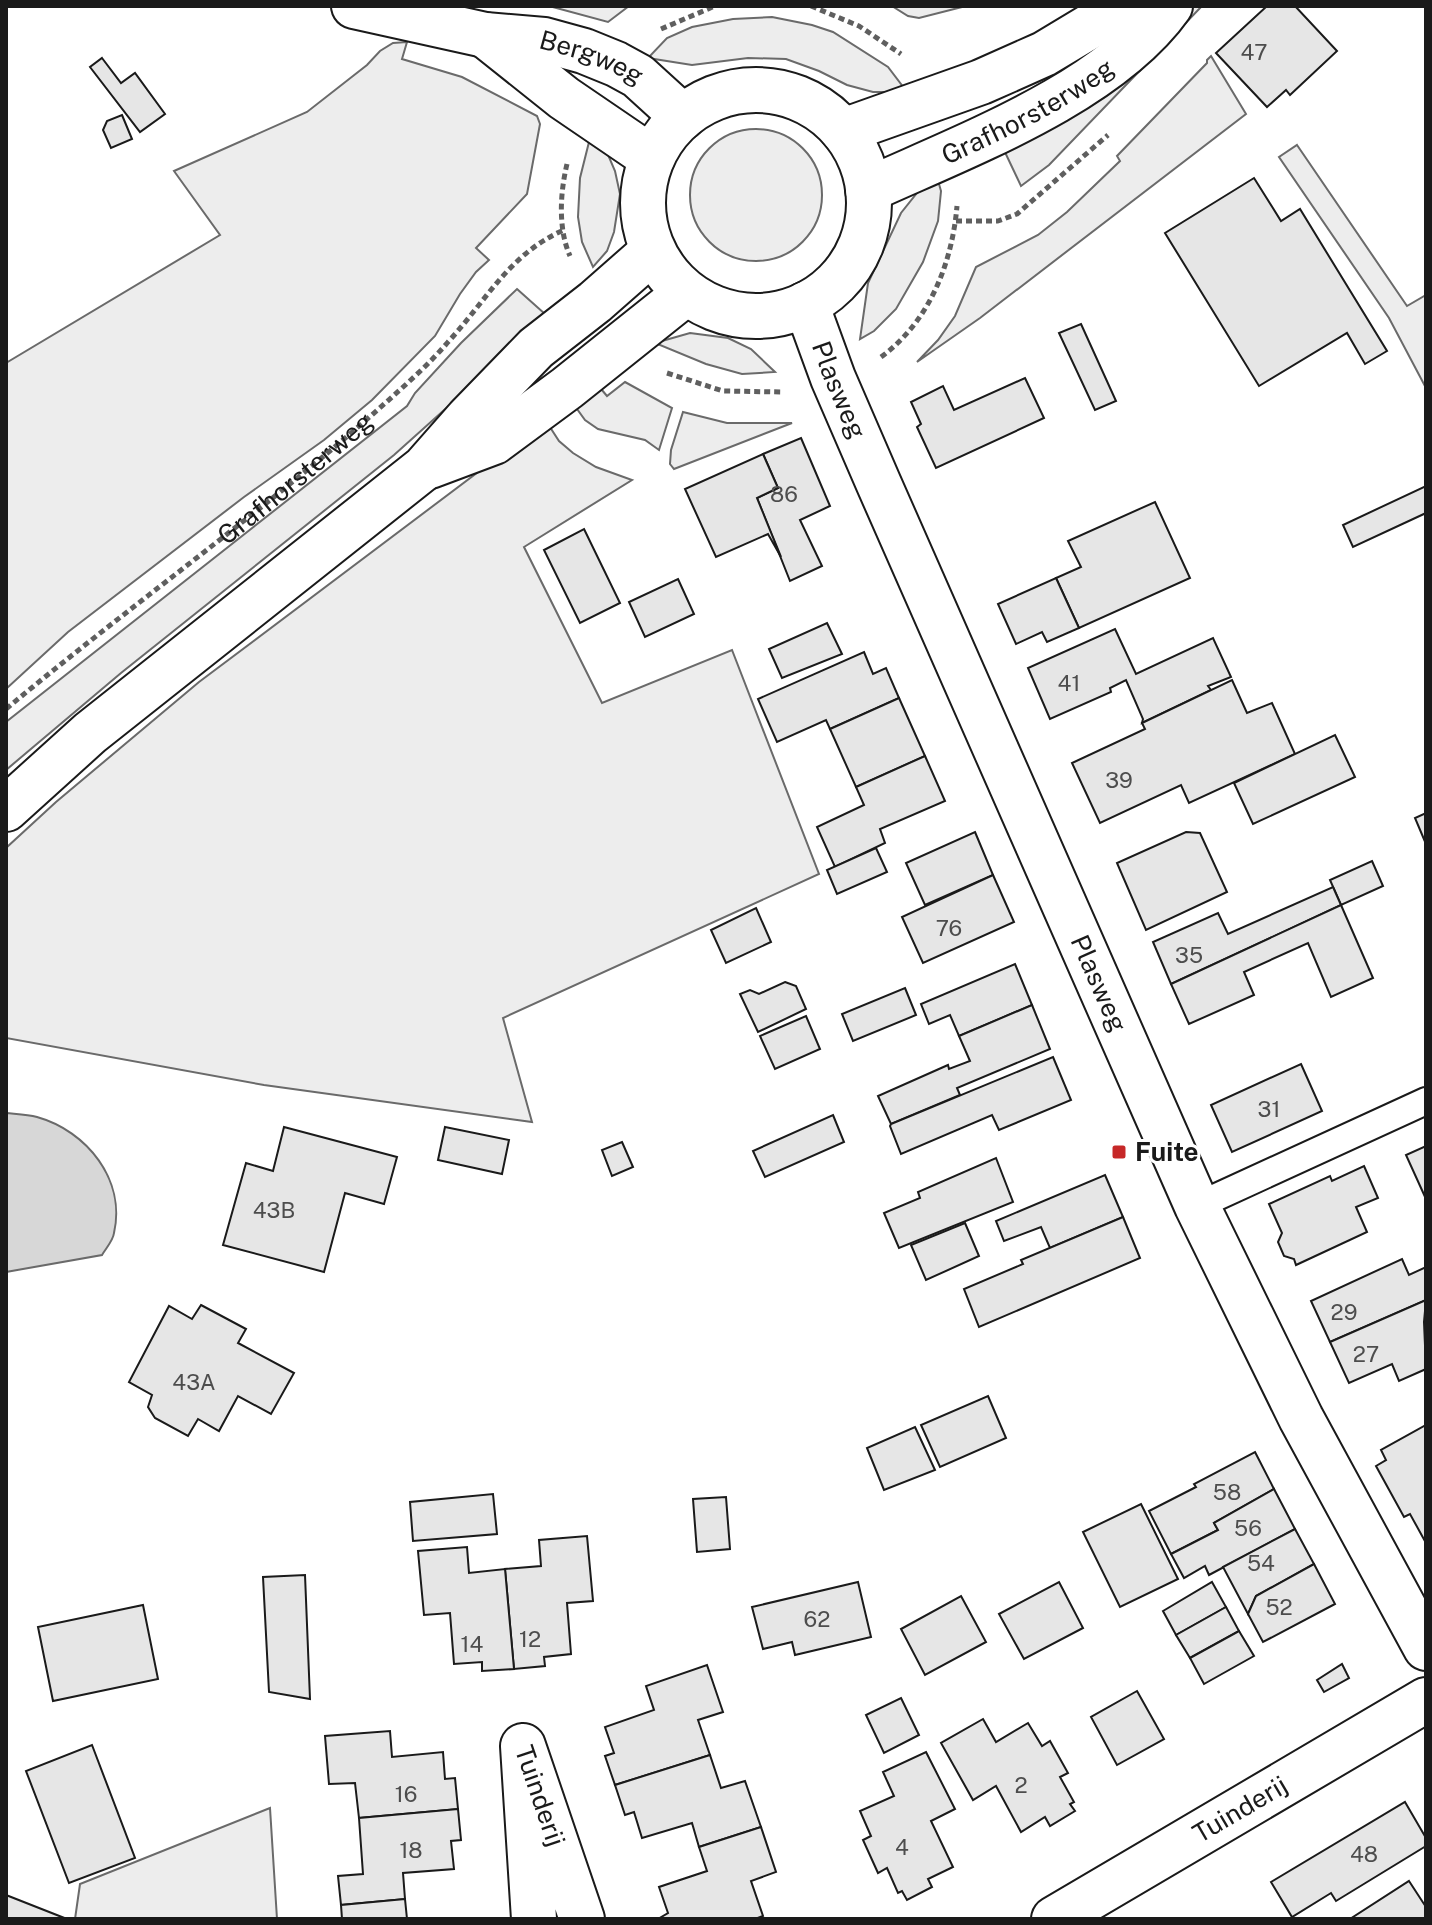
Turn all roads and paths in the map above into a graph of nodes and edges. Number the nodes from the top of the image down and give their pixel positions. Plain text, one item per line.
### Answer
1 (354, 6) edge
2 (1124, 6) edge
3 (1170, 6) edge
4 (400, 10) edge
5 (485, 35) junction
6 (584, 111) junction
7 (683, 117) junction
8 (843, 131) junction
9 (652, 158) junction
10 (868, 190) junction
11 (956, 221) dead end
12 (653, 251) junction
13 (686, 293) junction
14 (806, 304) junction
15 (833, 378) junction
16 (424, 468) junction
17 (6, 709) edge
18 (6, 809) edge
19 (1426, 1101) edge
20 (1197, 1206) junction
21 (1426, 1648) edge
22 (1426, 1700) edge
23 (534, 1919) edge
24 (582, 1919) edge
25 (1054, 1919) edge

1 - 4 street, Bergweg
2 - 8 street, Grafhorsterweg
3 - 10 street, Grafhorsterweg
4 - 5 street, Bergweg
5 - 6 street, Bergweg
5 - 7 street, Bergweg
6 - 9 street, Bergweg
6 - 17 path, Grafhorsterweg
7 - 8 street
7 - 9 street
8 - 10 street
9 - 12 street
10 - 14 street
11 - 15 path
12 - 13 street
12 - 16 street
13 - 14 street
13 - 16 street
14 - 15 street, Plasweg
15 - 20 street, Plasweg
16 - 18 street
19 - 20 lane
20 - 21 street, Plasweg
22 - 25 street, Tuinderij
23 - 24 street, Tuinderij

